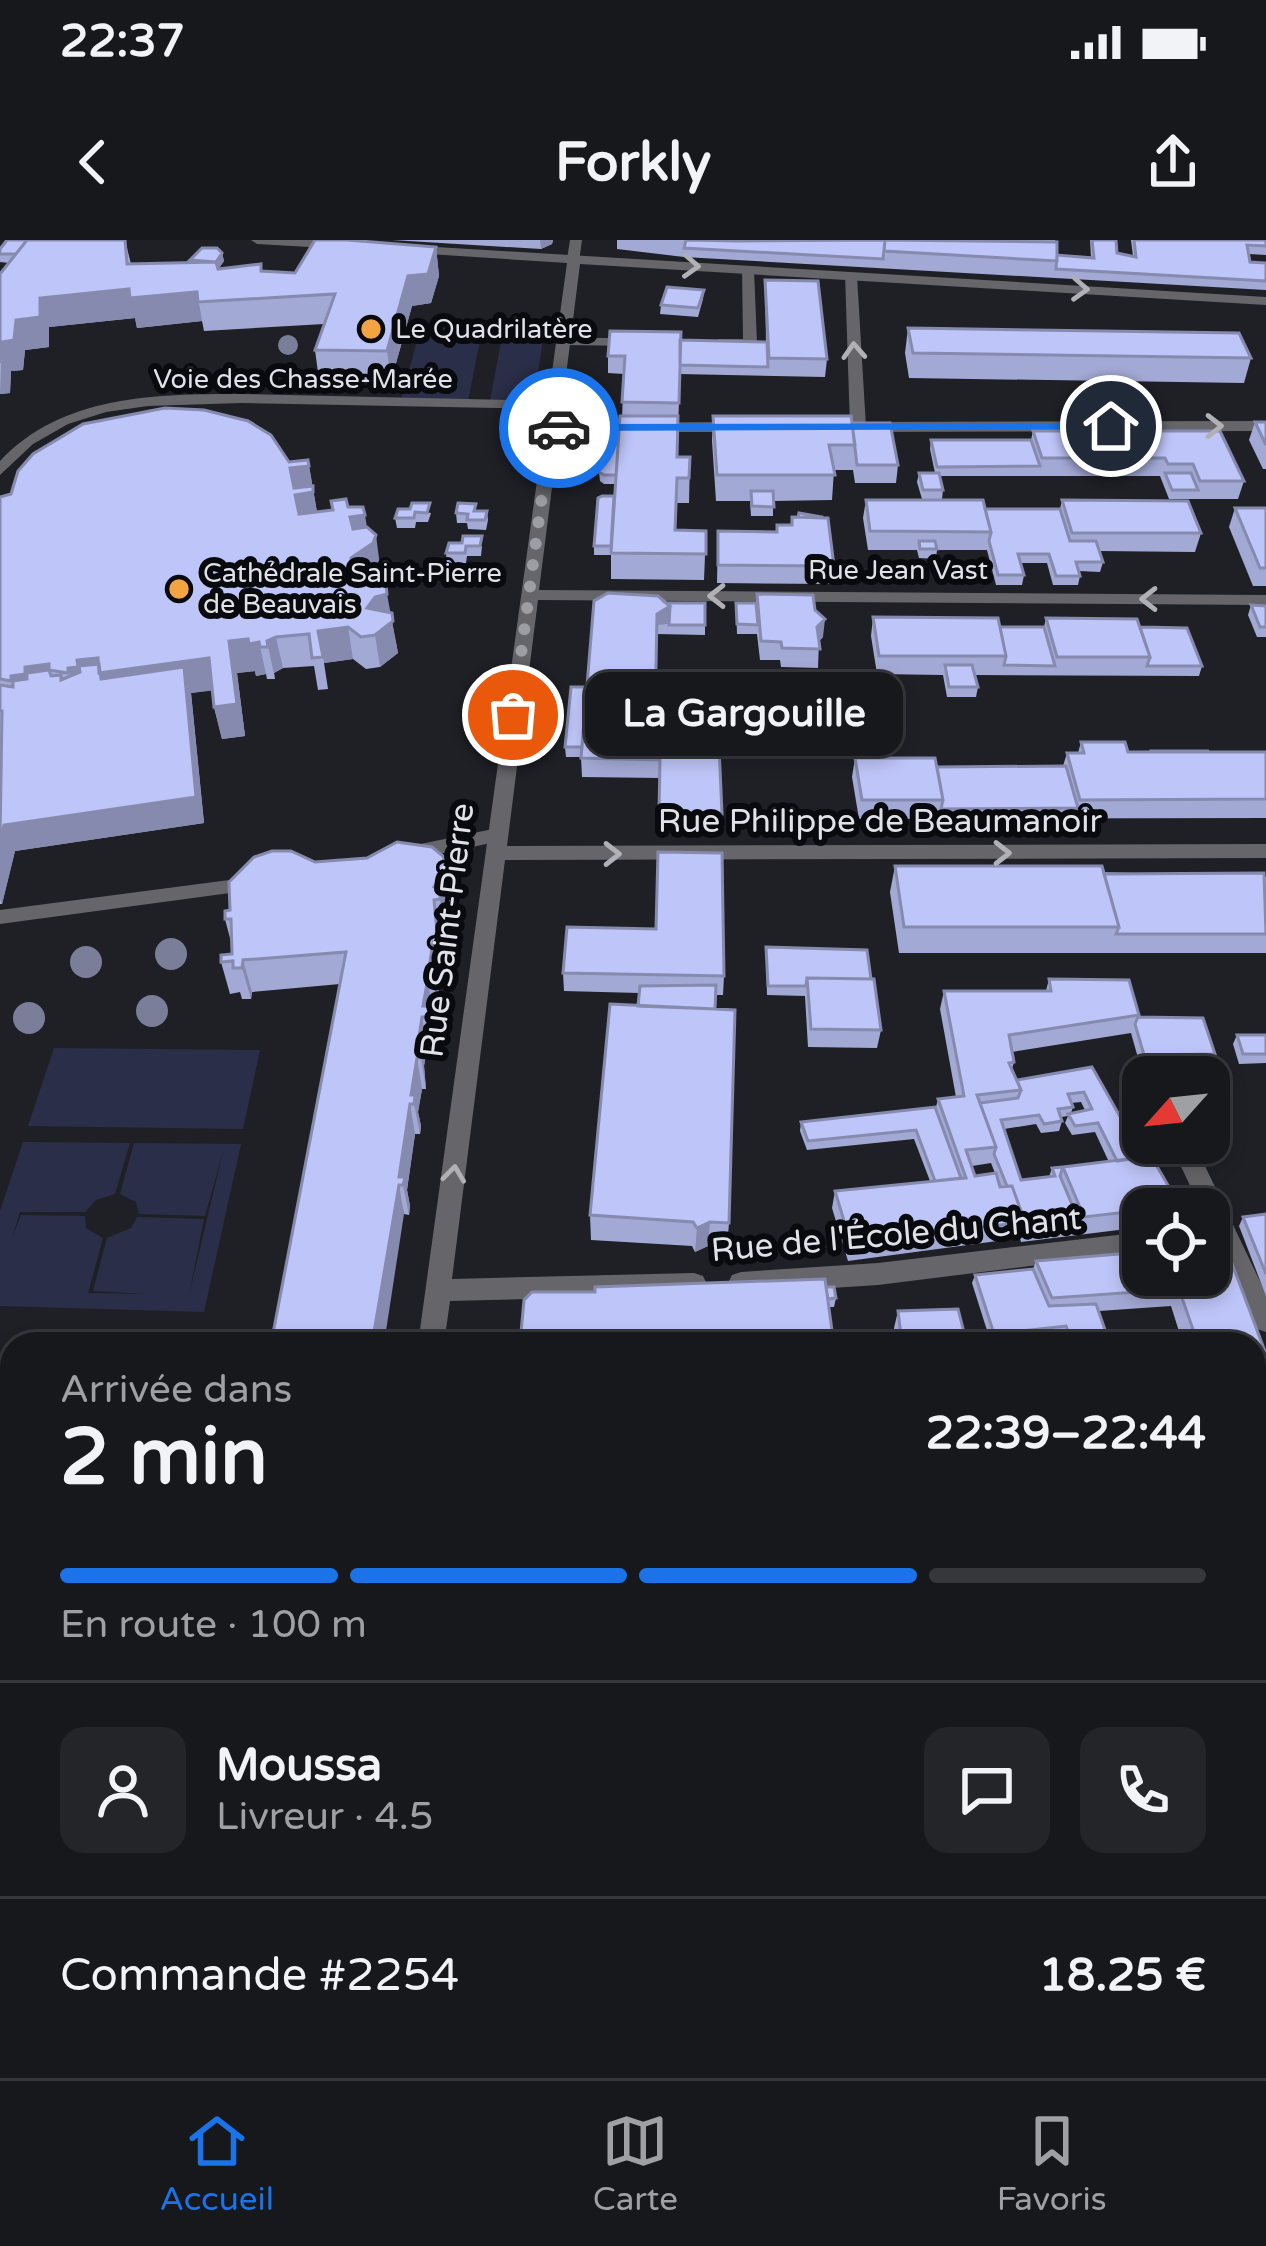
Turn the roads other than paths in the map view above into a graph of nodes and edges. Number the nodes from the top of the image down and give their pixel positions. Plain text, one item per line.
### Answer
1 (257, 240) edge
2 (576, 240) edge
3 (298, 241) edge
4 (363, 246) edge
5 (384, 248) edge
6 (574, 260) junction
7 (747, 270) junction
8 (850, 276) junction
9 (1266, 301) edge
10 (562, 341) junction
11 (660, 342) edge
12 (705, 342) edge
13 (554, 405) junction
14 (1266, 426) edge
15 (770, 427) edge
16 (836, 427) edge
17 (858, 427) junction
18 (551, 428) junction
19 (0, 470) edge
20 (529, 595) junction
21 (1266, 600) edge
22 (496, 844) junction
23 (1266, 851) edge
24 (388, 858) edge
25 (277, 880) edge
26 (0, 917) edge
27 (1122, 1244) edge
28 (1230, 1255) edge
29 (439, 1290) junction
30 (1266, 1321) edge
31 (433, 1332) edge

1 - 3 street
2 - 6 street, Rue Saint-Pierre
3 - 4 street
5 - 6 street
6 -> 7 street
6 - 10 street, Rue Saint-Pierre
7 - 8 street
7 - 12 street
8 -> 9 street
17 -> 8 street
10 - 11 street
10 - 13 street, Rue Saint-Pierre
13 - 18 street, Rue Saint-Pierre
13 - 19 street, Voie des Chasse-Marée
17 -> 14 street
15 - 18 street
16 - 17 street
18 - 20 street, Rue Saint-Pierre
21 -> 20 street, Rue Jean Vast
20 - 22 street, Rue Saint-Pierre
22 -> 23 street, Rue Philippe de Beaumanoir
22 - 24 street, Rue Philippe de Beaumanoir
29 -> 22 street, Rue Saint-Pierre
25 - 26 street
27 - 29 street, Rue de l'École du Chant
28 - 30 street
29 - 31 street, Rue Saint-Pierre

